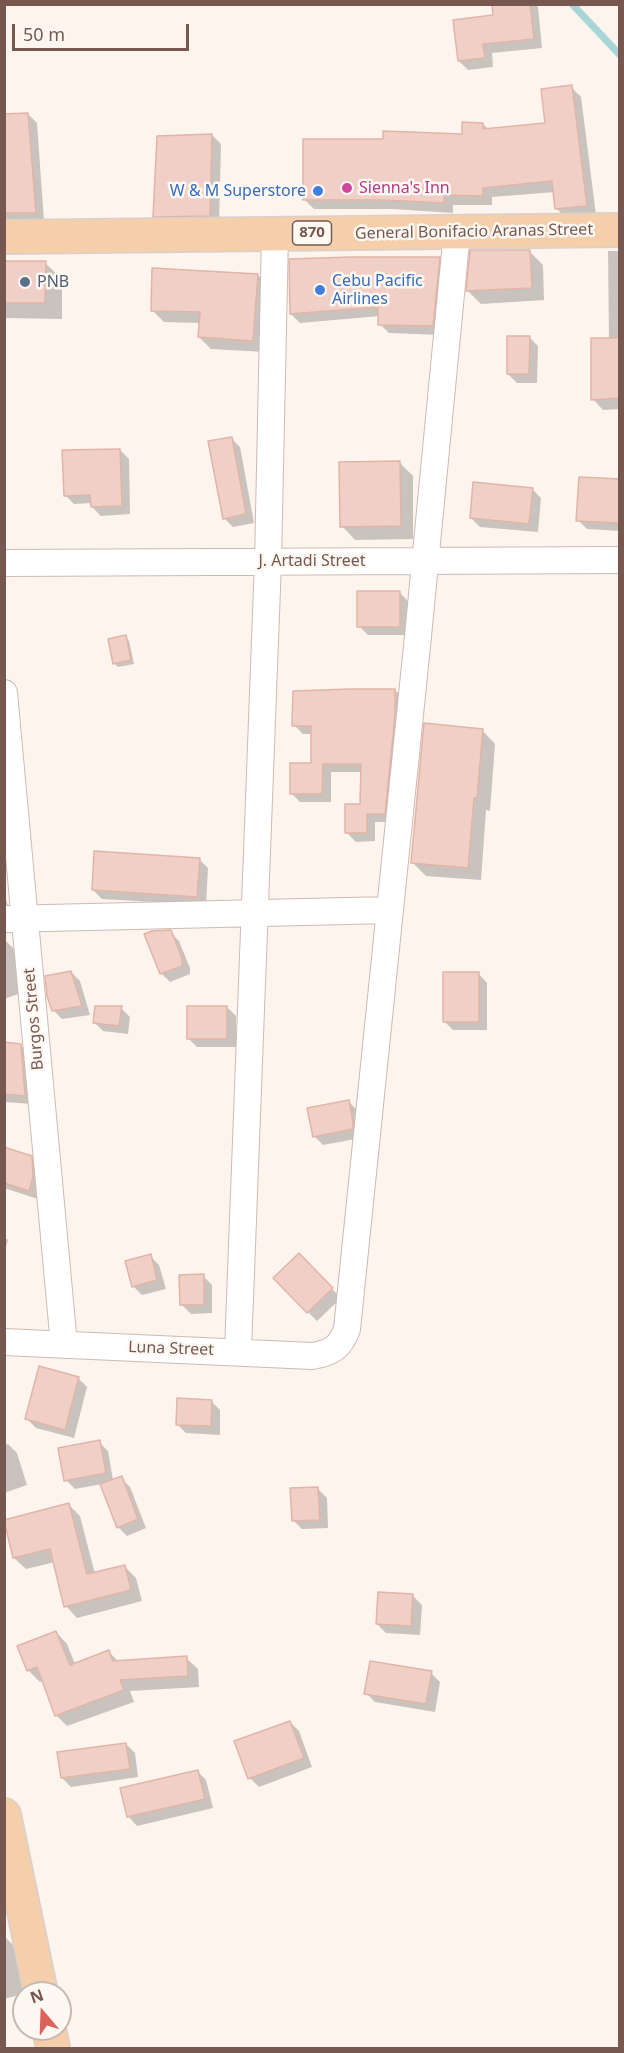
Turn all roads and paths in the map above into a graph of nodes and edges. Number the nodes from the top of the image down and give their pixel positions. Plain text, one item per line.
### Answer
1 (620, 230) edge
2 (457, 232) junction
3 (275, 234) junction
4 (4, 237) edge
5 (620, 560) edge
6 (426, 561) junction
7 (268, 562) junction
8 (4, 563) edge
9 (4, 693) edge
10 (390, 910) junction
11 (255, 914) junction
12 (15, 919) edge
13 (4, 1342) edge
14 (64, 1345) junction
15 (238, 1351) junction
16 (4, 1815) edge
17 (39, 1981) edge

1 - 2 main road, General Bonifacio Aranas Street / 870
2 - 3 main road, General Bonifacio Aranas Street / 870
2 - 6 street
3 - 4 main road, General Bonifacio Aranas Street / 870
3 - 7 street
5 - 6 street, J. Artadi Street
6 - 7 street, J. Artadi Street
6 - 10 street
7 - 8 street, J. Artadi Street
7 - 11 street
9 - 12 street, Burgos Street
10 - 11 street
10 - 15 street, Luna Street
11 - 12 street
11 - 15 street
12 - 14 street, Burgos Street
13 - 14 street, Luna Street
14 - 15 street, Luna Street
16 - 17 main road

